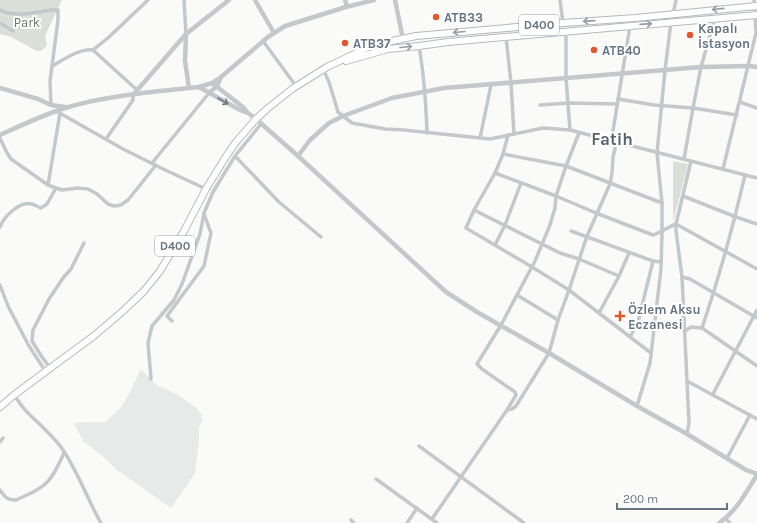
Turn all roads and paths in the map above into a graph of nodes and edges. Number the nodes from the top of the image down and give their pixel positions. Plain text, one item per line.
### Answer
1 (148, 0) edge
2 (184, 0) edge
3 (229, 0) edge
4 (255, 0) edge
5 (345, 0) edge
6 (374, 0) edge
7 (395, 0) edge
8 (560, 0) edge
9 (676, 0) edge
10 (755, 4) edge
11 (347, 6) junction
12 (0, 10) edge
13 (673, 14) junction
14 (756, 15) edge
15 (715, 18) junction
16 (563, 22) junction
17 (671, 22) junction
18 (0, 23) edge
19 (630, 25) junction
20 (13, 31) dead end
21 (566, 31) junction
22 (274, 33) junction
23 (186, 34) junction
24 (506, 37) junction
25 (403, 39) junction
26 (263, 41) junction
27 (419, 46) junction
28 (93, 50) junction
29 (52, 66) junction
30 (749, 66) junction
31 (701, 67) junction
32 (757, 67) edge
33 (325, 68) junction
34 (665, 70) junction
35 (622, 74) junction
36 (221, 77) junction
37 (566, 78) junction
38 (212, 83) junction
39 (511, 83) junction
40 (490, 85) junction
41 (217, 86) junction
42 (296, 86) junction
43 (199, 87) junction
44 (0, 88) edge
45 (189, 88) junction
46 (137, 90) junction
47 (425, 92) junction
48 (209, 93) junction
49 (133, 95) junction
50 (618, 99) junction
51 (740, 102) junction
52 (568, 103) junction
53 (617, 104) junction
54 (51, 105) junction
55 (540, 105) dead end
56 (662, 105) junction
57 (67, 108) junction
58 (692, 108) junction
59 (757, 108) edge
60 (58, 112) junction
61 (248, 113) junction
62 (736, 115) junction
63 (343, 116) junction
64 (256, 119) junction
65 (261, 124) junction
66 (570, 130) junction
67 (427, 133) junction
68 (579, 133) junction
69 (514, 134) junction
70 (508, 135) junction
71 (0, 136) edge
72 (480, 138) junction
73 (106, 139) junction
74 (614, 141) junction
75 (657, 152) junction
76 (503, 154) junction
77 (235, 156) junction
78 (298, 156) junction
79 (684, 159) junction
80 (691, 161) junction
81 (154, 164) junction
82 (566, 166) junction
83 (723, 169) junction
84 (495, 173) junction
85 (745, 175) junction
86 (757, 178) edge
87 (521, 183) junction
88 (610, 184) junction
89 (48, 185) junction
90 (56, 188) junction
91 (206, 189) junction
92 (556, 196) junction
93 (683, 196) junction
94 (662, 203) junction
95 (474, 210) junction
96 (204, 213) junction
97 (596, 213) junction
98 (736, 217) junction
99 (676, 224) junction
100 (757, 224) edge
101 (504, 225) junction
102 (0, 226) edge
103 (571, 231) dead end
104 (662, 232) junction
105 (587, 236) junction
106 (321, 237) dead end
107 (84, 244) dead end
108 (495, 245) junction
109 (542, 245) junction
110 (726, 252) junction
111 (629, 253) junction
112 (579, 259) junction
113 (653, 261) junction
114 (661, 262) junction
115 (532, 267) junction
116 (757, 269) edge
117 (619, 276) junction
118 (682, 277) junction
119 (0, 285) edge
120 (569, 290) junction
121 (714, 293) junction
122 (517, 295) junction
123 (757, 310) edge
124 (599, 313) junction
125 (755, 317) edge
126 (558, 320) junction
127 (172, 321) dead end
128 (501, 325) junction
129 (702, 328) junction
130 (684, 331) junction
131 (630, 337) junction
132 (735, 352) junction
133 (549, 353) junction
134 (651, 353) junction
135 (757, 366) edge
136 (48, 370) junction
137 (151, 379) dead end
138 (687, 381) junction
139 (713, 394) junction
140 (14, 395) junction
141 (637, 406) junction
142 (0, 407) edge
143 (506, 410) junction
144 (750, 415) junction
145 (757, 419) edge
146 (687, 434) junction
147 (3, 438) dead end
148 (0, 442) edge
149 (419, 446) dead end
150 (64, 452) junction
151 (727, 458) junction
152 (757, 474) edge
153 (461, 477) junction
154 (376, 479) dead end
155 (0, 490) edge
156 (417, 508) junction
157 (725, 518) junction
158 (432, 519) junction
159 (350, 520) dead end
160 (102, 523) edge
161 (354, 523) edge
162 (407, 523) edge
163 (437, 523) edge
164 (524, 523) edge
165 (719, 523) edge
166 (730, 523) edge

1 - 28 street
2 - 23 street
3 - 23 street
4 - 22 street
5 - 11 street
6 - 11 street
7 - 25 street
8 - 16 street
9 - 13 street
10 -> 13 highway, D400
10 - 14 street
11 - 22 street
12 - 29 street
13 -> 16 highway, D400
14 - 15 highway, D400
14 - 30 street
15 - 17 highway, D400
15 - 31 street
16 -> 25 highway, D400
19 -> 17 highway, D400
17 - 34 street
18 - 20 street
19 - 21 highway, D400
19 - 35 street
21 - 24 highway, D400
21 - 37 street
22 - 26 street
23 - 45 street
23 - 46 street
24 - 27 highway, D400
24 - 39 street
25 - 33 highway, D400
26 - 36 street
26 - 42 street
33 -> 27 highway, D400
27 - 47 street
28 - 29 street
28 - 46 street
29 - 54 street
30 - 31 street
30 - 32 street
30 - 51 street
31 - 34 street
31 - 58 street
33 - 42 highway, D400
33 - 63 street
34 - 35 street
34 - 56 street
35 - 37 street
35 - 50 street
36 - 38 street
36 - 41 street
37 - 39 street
37 - 52 street
38 - 41 street
38 - 43 street
39 - 40 street
39 - 69 street
40 - 47 street
40 - 72 street
41 - 48 street
41 - 61 street
42 - 64 highway, D400
43 - 45 street
43 - 48 street
44 - 54 street
45 - 49 street
46 - 49 street
47 - 63 street
47 - 67 street
48 -> 61 street
48 - 81 street
49 - 57 street
49 - 73 street
50 - 53 street
50 - 56 street
51 - 59 street
51 - 62 street
52 - 53 street
52 - 55 street
52 - 66 street
53 - 74 street
54 - 57 street
56 - 58 street
56 - 75 street
57 - 60 street
58 - 62 street
58 - 79 street
60 - 71 street
60 - 73 street
60 - 89 street
61 - 64 street
62 - 83 street
63 - 67 street
63 - 78 street
64 - 65 street
64 - 91 highway, D400
65 - 77 street
65 - 78 street
66 - 68 street
66 - 69 street
67 - 72 street
68 - 74 street
68 - 82 street
69 - 70 street
70 - 72 street
70 - 76 street
71 - 89 street
73 - 81 street
74 - 75 street
74 - 88 street
75 - 79 street
75 - 94 street
76 - 82 street
76 - 84 street
77 - 96 street
77 - 106 street
78 - 128 street
79 - 80 street
80 - 83 street
80 - 93 street
81 - 90 street
81 - 91 street
82 - 88 street
82 - 92 street
83 - 85 street
84 - 87 street
84 - 95 street
85 - 86 street
85 - 98 street
87 - 92 street
87 - 101 street
88 - 94 street
88 - 97 street
89 - 90 street
90 - 102 street
91 - 136 highway, D400
92 - 97 street
92 - 109 street
93 - 98 street
93 - 99 street
94 - 104 street
95 - 101 street
95 - 108 street
96 - 127 street
96 - 137 street
97 - 104 street
97 - 105 street
98 - 100 street
98 - 110 street
99 - 104 street
99 - 110 street
99 - 118 street
101 - 108 street
101 - 109 street
103 - 105 street
104 - 114 street
105 - 111 street
105 - 112 street
107 - 136 street
108 - 115 street
109 - 112 street
109 - 115 street
110 - 116 street
110 - 121 street
111 - 113 street
111 - 117 street
112 - 117 street
112 - 120 street
113 - 114 street
113 - 131 street
114 - 134 street
115 - 120 street
115 - 122 street
117 - 124 street
118 - 121 street
118 - 130 street
119 - 136 street
120 - 124 street
120 - 126 street
121 - 125 street
121 - 129 street
122 - 126 street
122 - 128 street
123 - 125 street
124 - 131 street
125 - 132 street
126 - 133 street
128 - 133 street
128 - 143 street
129 - 130 street
129 - 132 street
130 - 138 street
131 - 134 street
132 - 135 street
132 - 139 street
133 - 141 street
133 - 143 street
134 - 141 street
136 - 140 highway, D400
138 - 139 street
138 - 146 street
139 - 144 street
140 - 142 highway, D400
140 - 150 street
141 - 146 street
143 - 153 street
144 - 145 street
144 - 151 street
146 - 151 street
147 - 148 street
149 - 153 street
150 - 155 street
150 - 160 street
151 - 152 street
152 - 157 street
153 - 158 street
153 - 164 street
154 - 156 street
156 - 158 street
156 - 162 street
157 - 165 street
157 - 166 street
158 - 163 street
159 - 161 street

